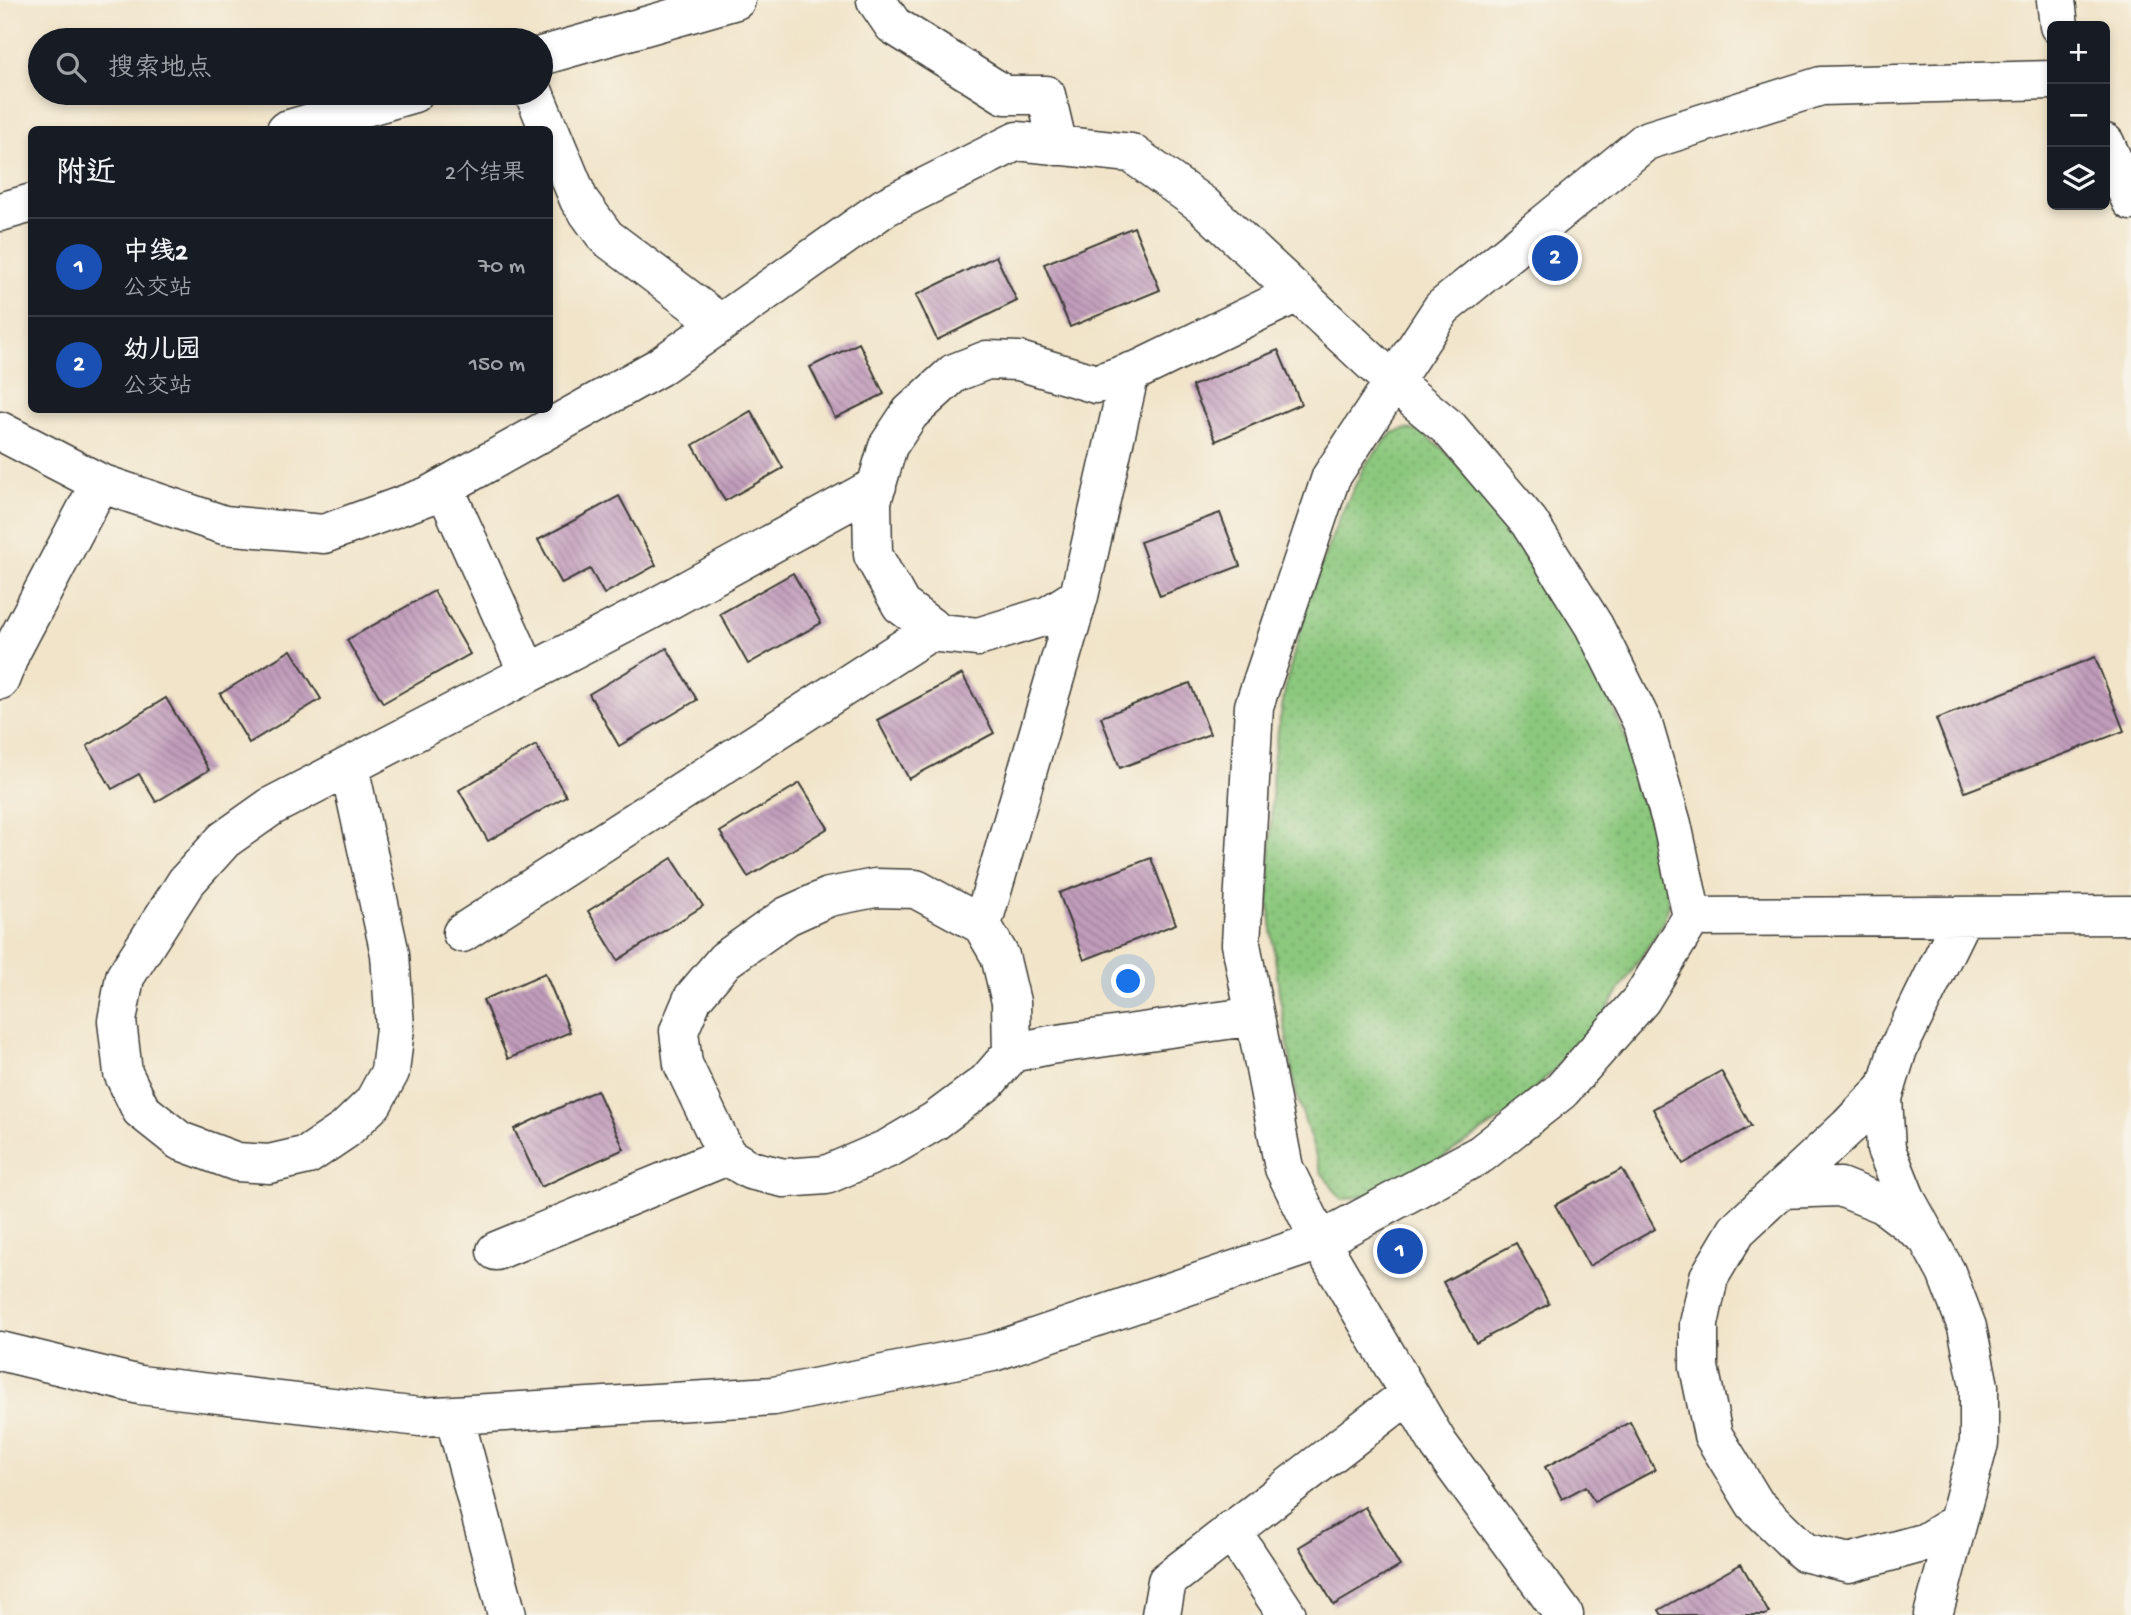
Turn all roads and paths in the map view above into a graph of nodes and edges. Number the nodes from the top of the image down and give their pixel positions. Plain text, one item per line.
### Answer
1 (736, 0) edge
2 (876, 0) edge
3 (2056, 0) edge
4 (2059, 21) edge
5 (553, 53) edge
6 (2047, 80) edge
7 (372, 105) edge
8 (539, 105) edge
9 (300, 126) edge
10 (547, 126) edge
11 (553, 139) edge
12 (1058, 146) junction
13 (2107, 147) edge
14 (2131, 201) edge
15 (28, 204) edge
16 (0, 212) edge
17 (1297, 293) junction
18 (720, 323) junction
19 (1130, 372) junction
20 (1393, 382) junction
21 (0, 431) edge
22 (100, 483) junction
23 (877, 486) junction
24 (444, 487) junction
25 (1079, 596) junction
26 (38, 601) junction
27 (0, 615) edge
28 (934, 629) junction
29 (528, 673) junction
30 (0, 680) edge
31 (349, 766) junction
32 (2131, 915) edge
33 (1963, 916) junction
34 (1692, 917) junction
35 (982, 925) junction
36 (462, 933) dead end
37 (1255, 1016) junction
38 (1012, 1053) junction
39 (1887, 1086) junction
40 (727, 1156) junction
41 (1781, 1189) junction
42 (1928, 1238) junction
43 (1320, 1241) junction
44 (496, 1251) dead end
45 (0, 1352) edge
46 (1409, 1395) junction
47 (454, 1415) junction
48 (1957, 1523) junction
49 (1231, 1530) junction
50 (507, 1615) edge
51 (1161, 1615) edge
52 (1287, 1615) edge
53 (1564, 1615) edge
54 (1933, 1615) edge

1 - 5 street
2 - 12 street
3 - 4 street
6 - 20 street
7 - 9 street
8 - 10 street
11 - 18 street
12 - 17 street
12 - 18 street
13 - 14 street
15 - 16 street
17 - 19 street
17 - 20 street
18 - 24 street
19 - 23 street
19 - 25 street
20 - 34 street
20 - 37 street
21 - 22 street
22 - 24 street
22 - 26 street
23 - 28 street
23 - 29 street
24 - 29 street
25 - 28 street
25 - 35 street
26 - 27 street
26 - 30 street
28 - 36 street
29 - 31 street
31 - 31 street
32 - 33 street
33 - 34 street
33 - 39 street
34 - 43 street
35 - 38 street
35 - 40 street
37 - 38 street
37 - 43 street
38 - 40 street
39 - 41 street
39 - 42 street
40 - 44 street
41 - 42 street
41 - 48 street
42 - 48 street
43 - 46 street
43 - 47 street
45 - 47 street
46 - 49 street
46 - 53 street
47 - 50 street
48 - 54 street
49 - 51 street
49 - 52 street

